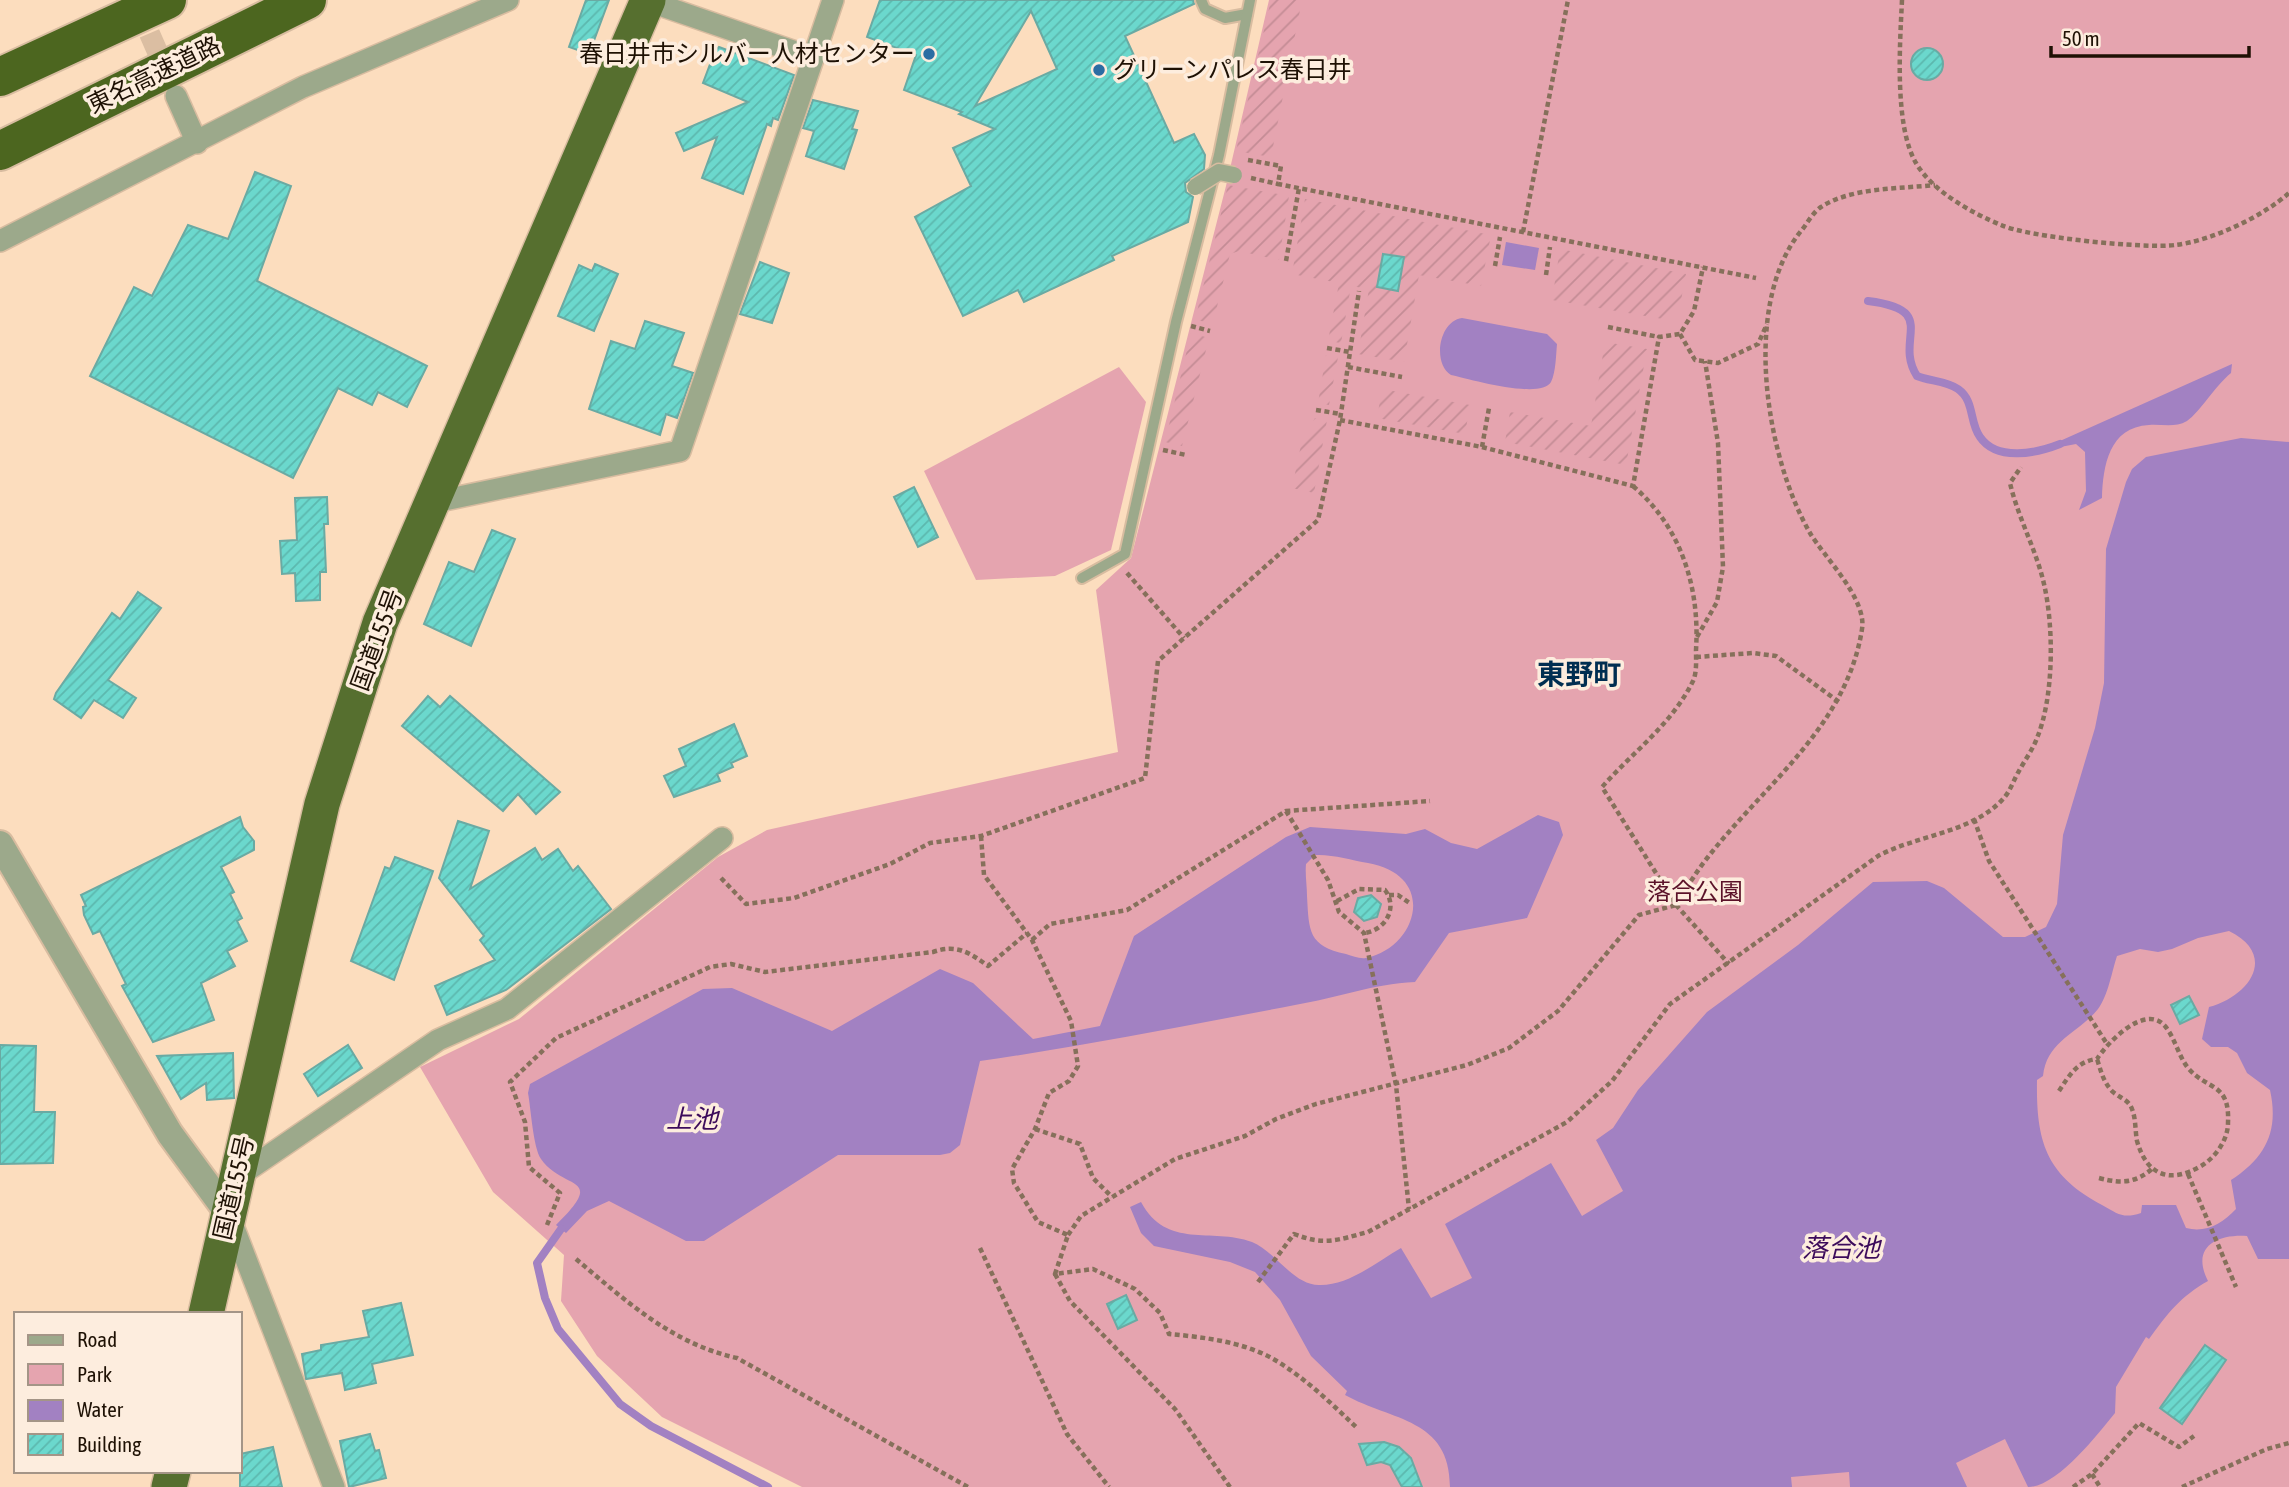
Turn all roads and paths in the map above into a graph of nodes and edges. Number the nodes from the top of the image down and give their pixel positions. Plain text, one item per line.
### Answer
1 (167, 0) edge
2 (307, 0) edge
3 (508, 0) edge
4 (648, 0) edge
5 (833, 0) edge
6 (1201, 0) edge
7 (1250, 0) edge
8 (1568, 0) edge
9 (1902, 0) edge
10 (1247, 15) junction
11 (813, 58) junction
12 (0, 77) edge
13 (176, 96) tunnel mouth
14 (197, 143) junction
15 (0, 151) edge
16 (1219, 155) junction
17 (1234, 175) dead end
18 (1935, 185) junction
19 (1195, 187) dead end
20 (1298, 188) junction
21 (2289, 193) edge
22 (1523, 232) junction
23 (1500, 237) dead end
24 (0, 241) edge
25 (1550, 247) dead end
26 (1286, 261) dead end
27 (1496, 266) dead end
28 (1703, 267) junction
29 (1546, 275) dead end
30 (1756, 278) dead end
31 (1359, 291) dead end
32 (1768, 322) junction
33 (1608, 327) dead end
34 (1680, 334) junction
35 (1660, 337) junction
36 (1327, 348) dead end
37 (1350, 352) junction
38 (1704, 361) junction
39 (1348, 367) junction
40 (1402, 377) dead end
41 (1489, 408) dead end
42 (1316, 410) dead end
43 (1341, 417) junction
44 (1482, 447) junction
45 (2021, 467) dead end
46 (1633, 486) junction
47 (430, 503) junction
48 (1116, 559) junction
49 (1082, 578) dead end
50 (1697, 637) junction
51 (1184, 638) junction
52 (1696, 657) junction
53 (1839, 702) junction
54 (1430, 801) dead end
55 (1286, 811) junction
56 (1974, 819) junction
57 (981, 836) junction
58 (722, 838) dead end
59 (0, 844) edge
60 (721, 878) dead end
61 (1389, 895) junction
62 (1337, 901) junction
63 (1411, 904) dead end
64 (1675, 905) junction
65 (1027, 933) junction
66 (1364, 933) junction
67 (1032, 940) junction
68 (1729, 964) junction
69 (2107, 1044) junction
70 (2097, 1059) junction
71 (1396, 1085) junction
72 (2059, 1091) dead end
73 (1035, 1129) junction
74 (2153, 1168) junction
75 (2188, 1174) junction
76 (236, 1178) junction
77 (2099, 1178) dead end
78 (1112, 1197) junction
79 (1409, 1209) junction
80 (228, 1213) junction
81 (548, 1225) dead end
82 (1068, 1235) junction
83 (980, 1248) dead end
84 (576, 1259) dead end
85 (1055, 1274) junction
86 (1258, 1282) dead end
87 (2236, 1287) dead end
88 (206, 1312) edge
89 (1356, 1427) dead end
90 (2194, 1436) dead end
91 (2289, 1443) edge
92 (2092, 1474) junction
93 (334, 1487) edge
94 (968, 1487) edge
95 (1109, 1487) edge
96 (1230, 1487) edge
97 (2073, 1487) edge
98 (2100, 1487) edge
99 (2182, 1487) edge

1 - 12 highway
2 - 15 highway, 東名高速道路
3 - 14 street
4 - 11 street
4 - 47 highway, 国道155号
5 - 11 street
6 - 10 lane
7 - 10 lane
8 - 22 path
9 - 18 path
10 - 16 lane
11 - 47 street
13 - 14 street
14 - 24 street
16 - 20 path
16 - 48 lane
17 - 19 street, bridge
18 - 21 path
18 - 32 path
20 - 22 path
20 - 26 path
22 - 28 path
23 - 27 path
25 - 29 path
28 - 30 path
28 - 34 path
31 - 37 path
32 - 38 path
32 - 53 path
33 - 35 path
34 - 35 path
34 - 38 path
35 - 46 path
36 - 37 path
37 - 39 path
38 - 50 path
39 - 40 path
39 - 43 path
41 - 44 path
42 - 43 path
43 - 44 path
43 - 51 path
44 - 46 path
45 - 56 path
46 - 50 path
47 - 76 highway, 国道155号
48 - 49 lane
48 - 51 path
50 - 52 path
51 - 57 path
52 - 53 path
52 - 64 path
53 - 64 path
54 - 55 path
55 - 62 path
55 - 67 path
56 - 68 path
56 - 69 path
57 - 60 path
57 - 65 path
58 - 76 street
59 - 80 street
61 - 62 path
61 - 63 path
61 - 66 path
62 - 66 path
64 - 68 path
64 - 71 path
65 - 67 path
65 - 81 path
66 - 71 path
67 - 73 path
68 - 79 path
69 - 70 path
69 - 75 path
70 - 72 path
70 - 74 path
71 - 78 path
71 - 79 path
73 - 78 path
73 - 82 path
74 - 75 path
74 - 77 path
75 - 87 path
76 - 80 highway, 国道155号
78 - 82 path
79 - 86 path
80 - 88 highway, 国道155号
80 - 93 street
82 - 85 path
83 - 95 path
84 - 94 path
85 - 89 path
85 - 96 path
90 - 92 path
91 - 99 path
92 - 97 path
92 - 98 path

